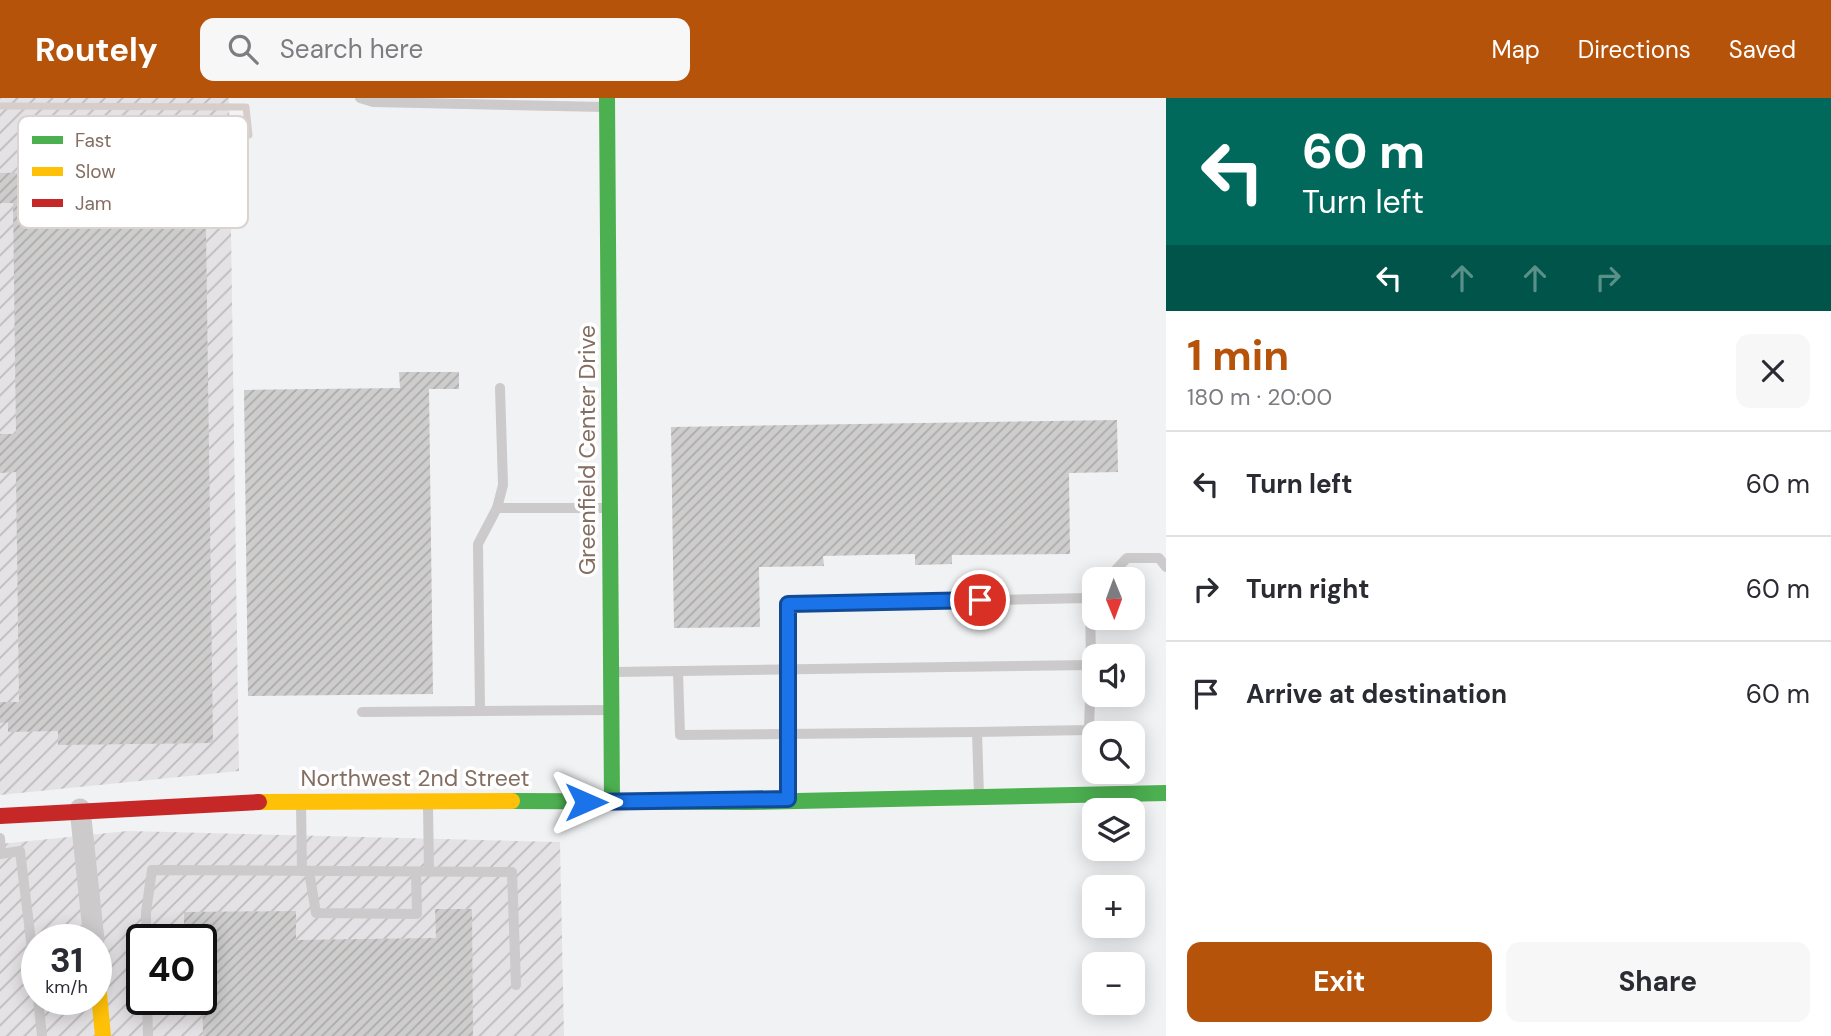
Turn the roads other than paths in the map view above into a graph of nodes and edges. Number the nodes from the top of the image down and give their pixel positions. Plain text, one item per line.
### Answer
1 (360, 98) edge
2 (607, 103) edge
3 (500, 388) dead end
4 (497, 508) junction
5 (610, 508) junction
6 (1118, 567) edge
7 (1166, 567) edge
8 (1082, 596) edge
9 (1082, 666) edge
10 (788, 670) junction
11 (611, 672) junction
12 (678, 672) junction
13 (1090, 707) edge
14 (480, 710) junction
15 (611, 710) junction
16 (362, 712) dead end
17 (977, 732) junction
18 (787, 734) junction
19 (1166, 793) edge
20 (979, 796) junction
21 (428, 799) junction
22 (788, 799) junction
23 (301, 800) junction
24 (612, 802) junction
25 (80, 809) junction
26 (0, 816) edge
27 (0, 838) edge
28 (1, 854) edge
29 (306, 871) junction
30 (416, 872) junction
31 (429, 872) junction
32 (29, 924) edge
33 (92, 924) edge
34 (146, 924) edge
35 (516, 985) dead end
36 (40, 1015) edge
37 (101, 1015) edge
38 (147, 1015) edge
39 (42, 1036) edge
40 (103, 1036) edge
41 (148, 1036) edge

1 - 2 lane
2 - 5 street, Greenfield Center Drive
3 - 4 lane
4 - 5 lane
4 - 14 lane
5 - 11 street, Greenfield Center Drive
6 - 7 lane
8 - 10 lane
9 - 10 lane
10 - 12 lane
10 - 18 lane
11 - 12 lane
11 - 15 street, Greenfield Center Drive
12 - 18 lane
13 - 17 lane
14 - 15 lane
14 - 16 lane
15 - 24 street, Greenfield Center Drive
17 - 18 lane
17 - 20 lane
18 - 22 lane
19 - 20 street, Northwest 2nd Street
20 - 22 street, Northwest 2nd Street
21 - 23 street, Northwest 2nd Street
21 - 24 street, Northwest 2nd Street
21 - 31 lane
22 - 24 street, Northwest 2nd Street
23 - 25 street, Northwest 2nd Street
23 - 29 lane
25 - 26 street, Northwest 2nd Street
25 - 33 street
27 - 28 lane
28 - 32 lane
29 - 30 lane
29 - 30 lane
29 - 34 lane
30 - 31 lane
31 - 35 lane
36 - 39 lane
37 - 40 street
38 - 41 lane

